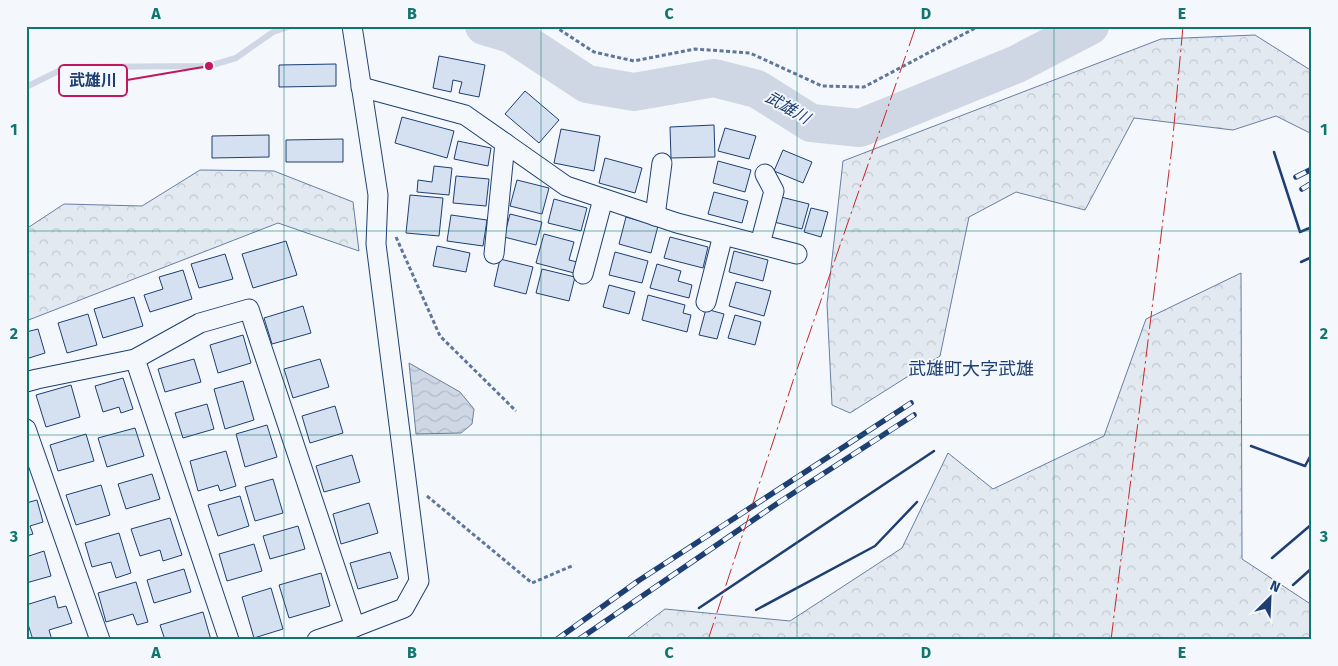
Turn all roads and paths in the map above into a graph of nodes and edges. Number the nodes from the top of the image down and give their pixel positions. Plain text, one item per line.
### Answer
1 (554, 26) edge
2 (979, 26) edge
3 (353, 34) edge
4 (361, 86) junction
5 (505, 143) junction
6 (662, 163) dead end
7 (765, 174) dead end
8 (603, 199) junction
9 (655, 216) junction
10 (393, 230) dead end
11 (723, 235) junction
12 (760, 244) junction
13 (494, 254) dead end
14 (797, 254) dead end
15 (583, 274) dead end
16 (706, 302) dead end
17 (135, 360) junction
18 (26, 382) edge
19 (516, 411) dead end
20 (26, 429) edge
21 (406, 478) junction
22 (574, 565) dead end
23 (355, 627) junction
24 (100, 640) edge
25 (229, 640) edge
26 (317, 640) edge

1 - 2 path
3 - 4 street
4 - 5 street
4 - 21 street
5 - 8 street
5 - 13 street
6 - 9 street
7 - 12 street
8 - 9 street
8 - 15 street
9 - 11 street
10 - 19 path
11 - 12 street
11 - 16 street
12 - 14 street
17 - 18 street
17 - 23 street
17 - 25 street
20 - 24 street
21 - 22 path
21 - 23 street
23 - 26 street

